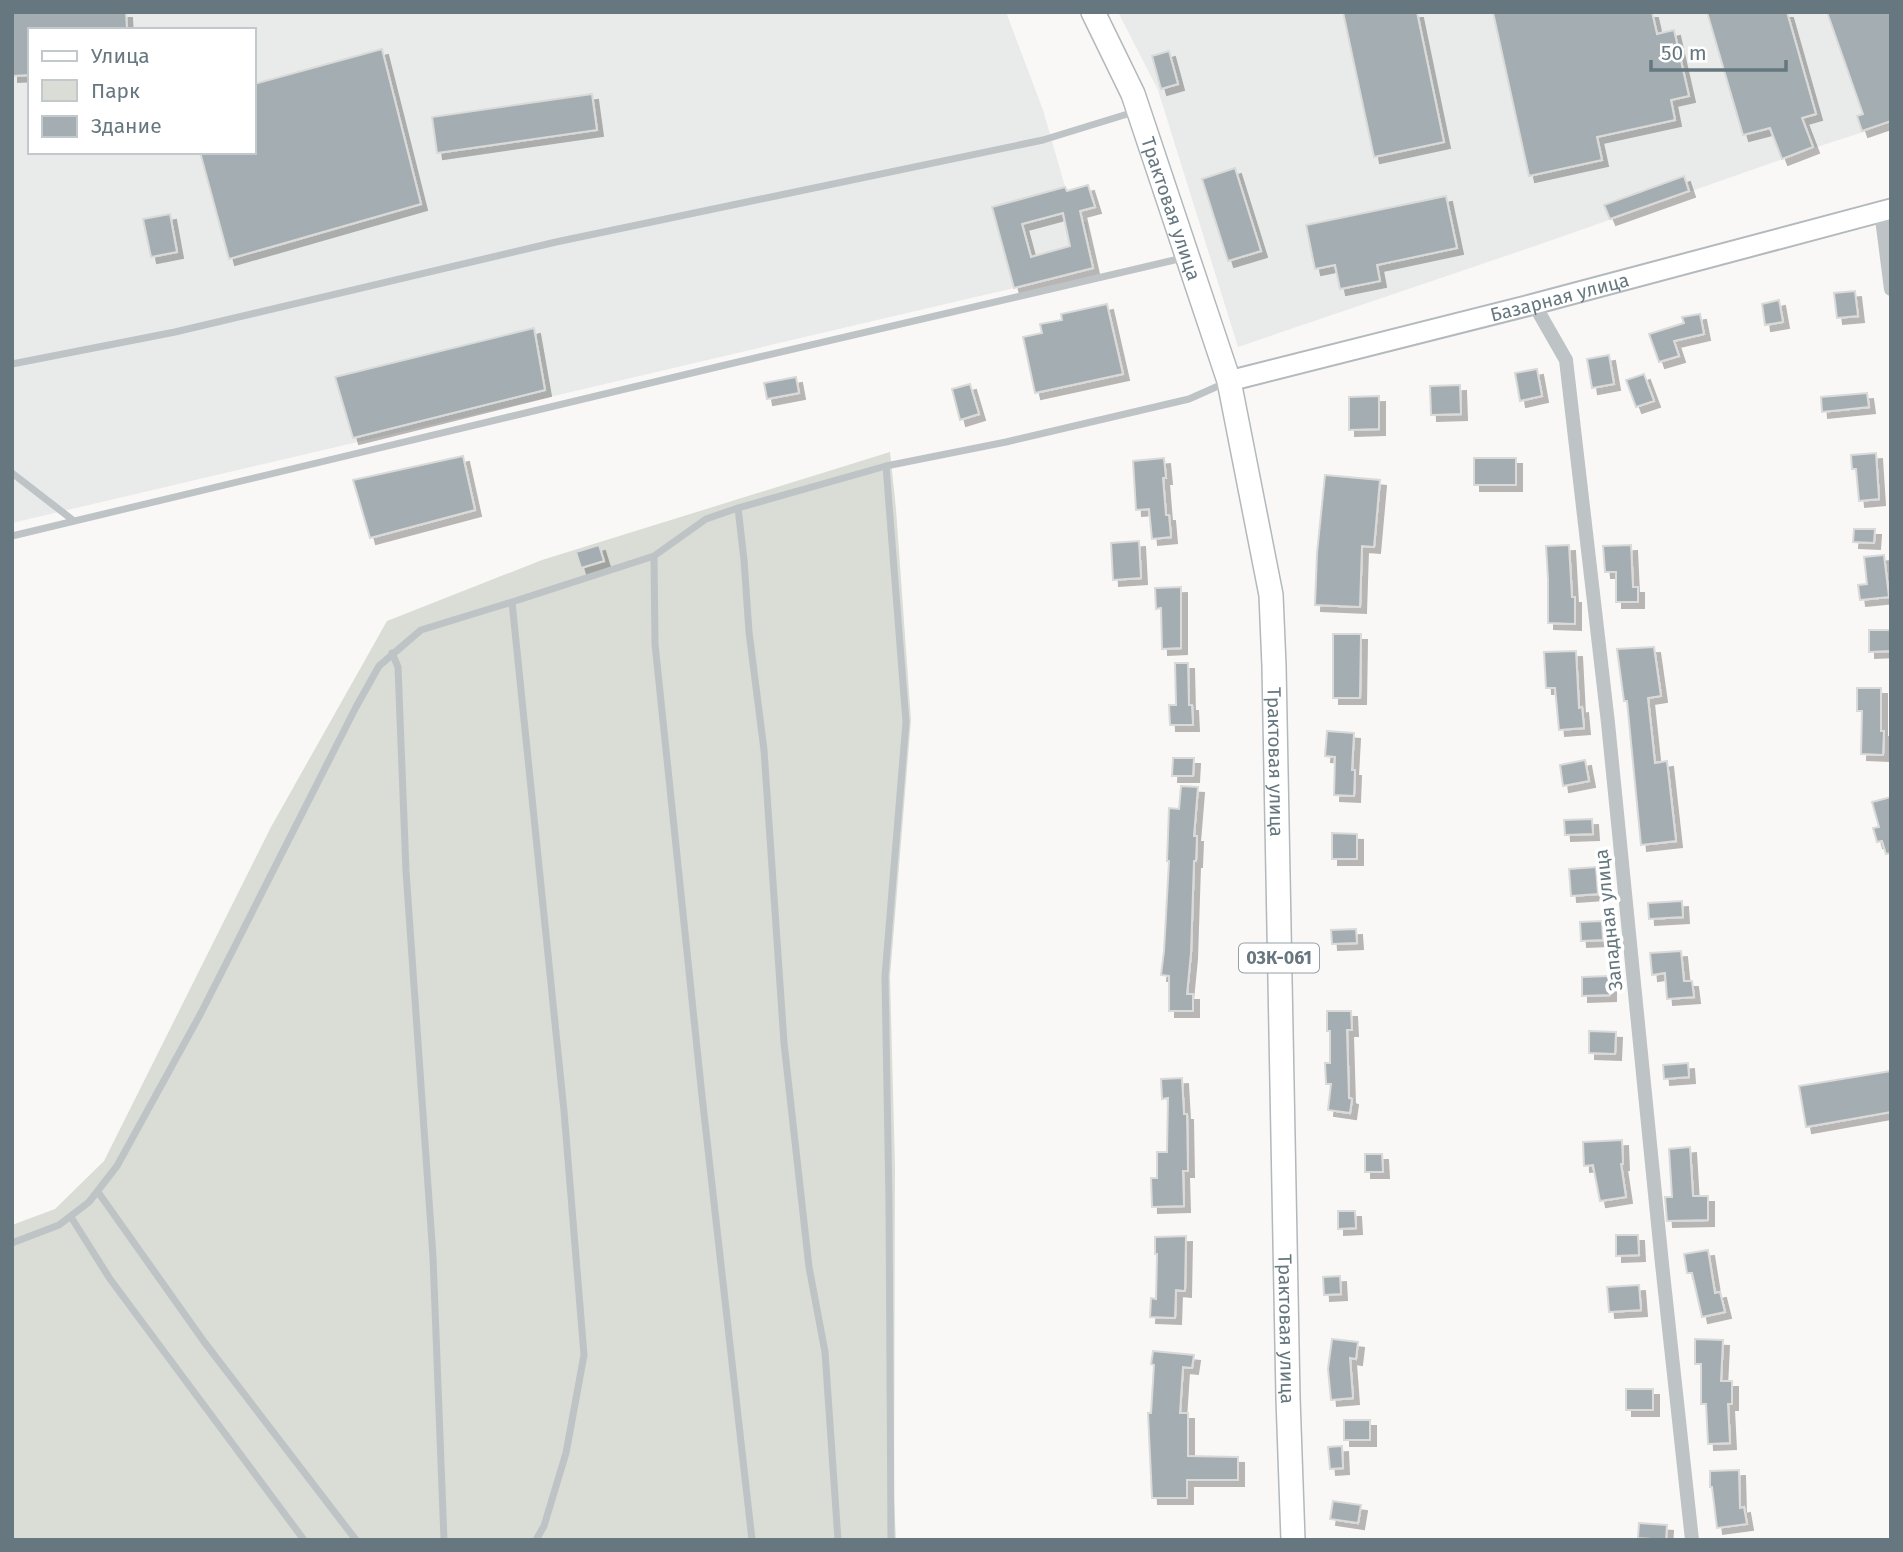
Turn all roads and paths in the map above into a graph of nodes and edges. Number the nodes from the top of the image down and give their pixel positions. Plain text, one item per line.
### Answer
1 (1093, 12) edge
2 (1139, 110) junction
3 (1886, 210) edge
4 (1187, 257) junction
5 (1891, 289) edge
6 (1534, 304) junction
7 (12, 364) edge
8 (1228, 381) junction
9 (886, 466) junction
10 (12, 472) edge
11 (738, 508) junction
12 (74, 521) junction
13 (12, 536) edge
14 (654, 556) junction
15 (512, 602) junction
16 (392, 653) junction
17 (98, 1192) junction
18 (71, 1217) junction
19 (12, 1243) edge
20 (304, 1540) edge
21 (356, 1540) edge
22 (444, 1540) edge
23 (536, 1540) edge
24 (752, 1540) edge
25 (838, 1540) edge
26 (891, 1540) edge
27 (1293, 1540) edge
28 (1692, 1540) edge

1 - 2 main road, Трактовая улица
2 - 4 main road, Трактовая улица
2 - 7 lane
3 - 5 street
3 - 6 street, Базарная улица
4 - 8 main road, Трактовая улица
4 - 12 lane
6 - 8 street, Базарная улица
6 - 28 street, Западная улица
8 - 9 lane
8 - 27 main road, Трактовая улица / 03К-061
9 - 11 lane
9 - 26 lane
10 - 12 lane
11 - 14 lane
11 - 25 lane
12 - 13 lane
14 - 15 lane
14 - 24 lane
15 - 16 lane
15 - 23 lane
16 - 17 lane
16 - 22 lane
17 - 18 lane
17 - 21 lane
18 - 19 lane
18 - 20 lane

